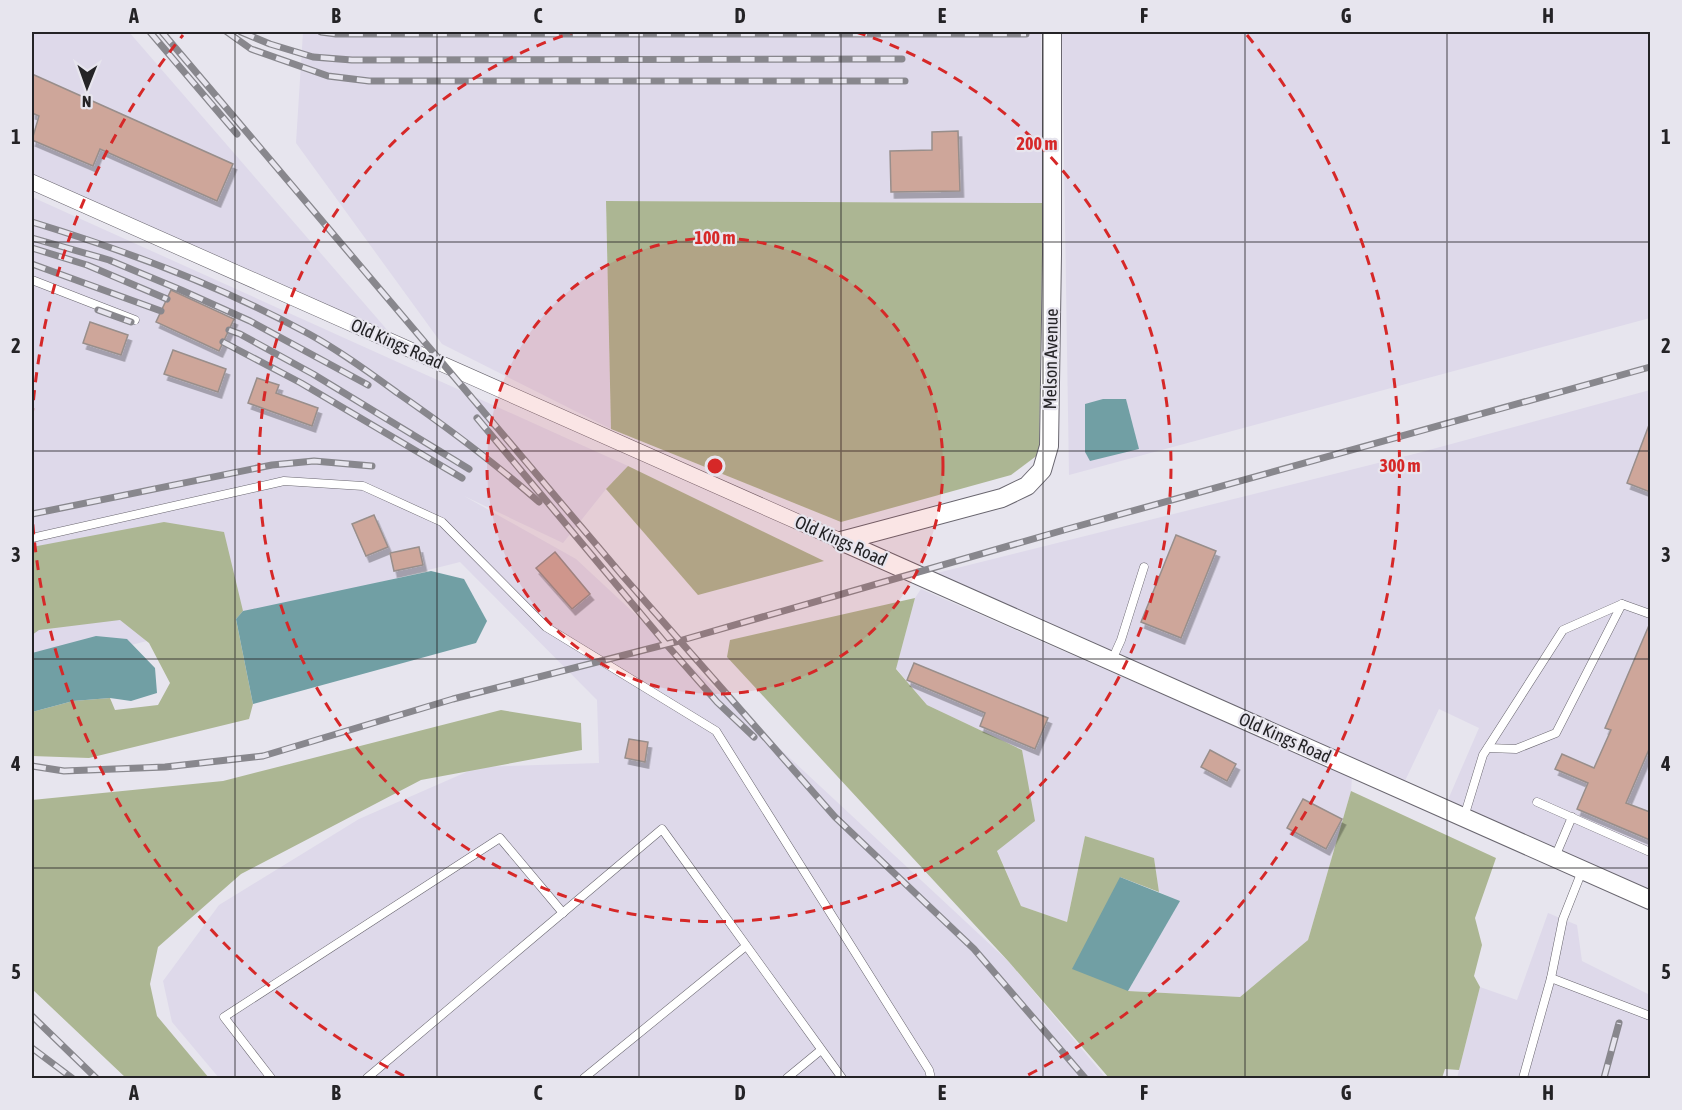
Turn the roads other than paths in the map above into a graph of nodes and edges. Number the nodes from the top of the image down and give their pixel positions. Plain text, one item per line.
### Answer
1 (1052, 32) edge
2 (32, 182) edge
3 (32, 280) edge
4 (135, 320) dead end
5 (32, 537) edge
6 (841, 541) junction
7 (1144, 567) dead end
8 (1622, 604) junction
9 (1650, 614) edge
10 (1112, 662) junction
11 (1488, 748) junction
12 (1537, 802) dead end
13 (1464, 817) junction
14 (1572, 817) junction
15 (1650, 852) edge
16 (1555, 857) junction
17 (1582, 870) junction
18 (1650, 900) edge
19 (563, 913) junction
20 (746, 946) junction
21 (1551, 978) junction
22 (1650, 1016) edge
23 (821, 1050) junction
24 (272, 1078) edge
25 (367, 1078) edge
26 (584, 1078) edge
27 (787, 1078) edge
28 (842, 1078) edge
29 (931, 1078) edge
30 (1523, 1078) edge

1 - 6 street, Melson Avenue
2 - 6 street, Old Kings Road
3 - 4 lane
5 - 29 lane
6 - 10 street, Old Kings Road
7 - 10 lane
8 - 9 lane
8 - 11 lane
8 - 11 lane
10 - 13 street, Old Kings Road
11 - 13 lane
12 - 14 lane
13 - 16 street, Old Kings Road
14 - 15 lane
14 - 16 lane
16 - 17 street, Old Kings Road
17 - 18 street, Old Kings Road
17 - 21 lane
19 - 20 lane
19 - 24 lane
19 - 25 lane
20 - 23 lane
20 - 26 lane
21 - 22 lane
21 - 30 lane
23 - 27 lane
23 - 28 lane

